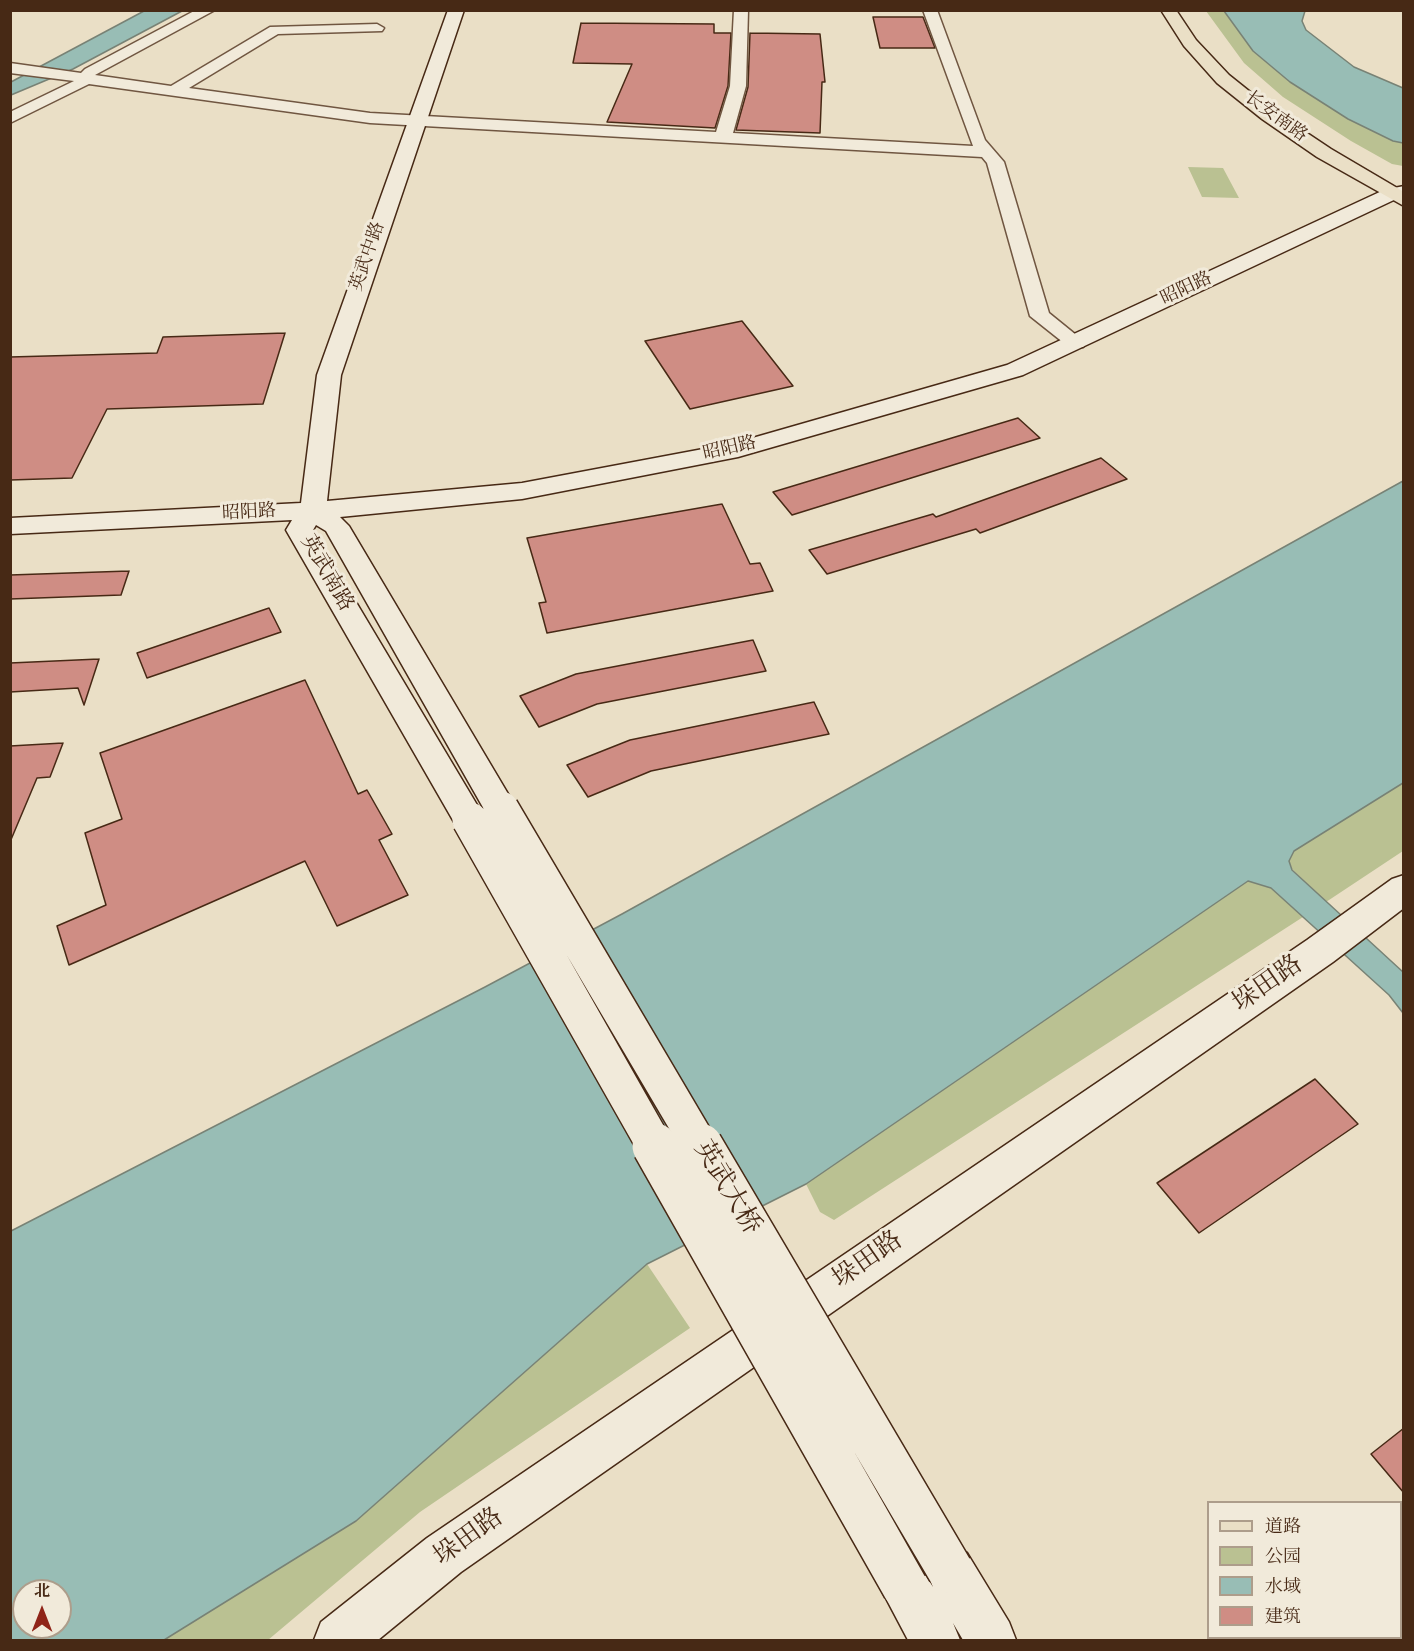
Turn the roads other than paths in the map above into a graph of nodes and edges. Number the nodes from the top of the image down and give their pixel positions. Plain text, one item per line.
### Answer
1 (208, 10) edge
2 (456, 10) edge
3 (741, 10) edge
4 (930, 10) edge
5 (1168, 10) edge
6 (1187, 10) edge
7 (377, 28) dead end
8 (10, 68) edge
9 (83, 78) junction
10 (173, 91) junction
11 (10, 118) edge
12 (417, 120) junction
13 (723, 138) junction
14 (986, 152) junction
15 (1401, 196) edge
16 (1076, 343) junction
17 (316, 522) junction
18 (10, 526) edge
19 (10, 544) edge
20 (485, 815) junction
21 (1404, 889) edge
22 (339, 1641) edge
23 (935, 1641) edge
24 (991, 1641) edge

1 - 9 street
2 - 12 main road, 英武中路
3 - 13 street
4 - 14 street
5 - 15 main road, 长安南路
6 - 15 main road, 长安南路
7 - 10 street
8 - 9 street
9 - 10 street
9 - 11 street
10 - 12 street
12 - 13 street
12 - 17 main road, 英武中路
13 - 14 street
14 - 16 street
15 - 16 main road, 昭阳路
15 - 17 main road, 昭阳路
16 - 17 main road, 昭阳路
17 - 18 main road, 昭阳路
17 - 19 main road, 昭阳路
17 - 20 main road, 英武南路
20 - 23 main road, 英武大桥, bridge
20 - 24 main road, 英武大桥, bridge
21 - 22 main road, 垛田路

